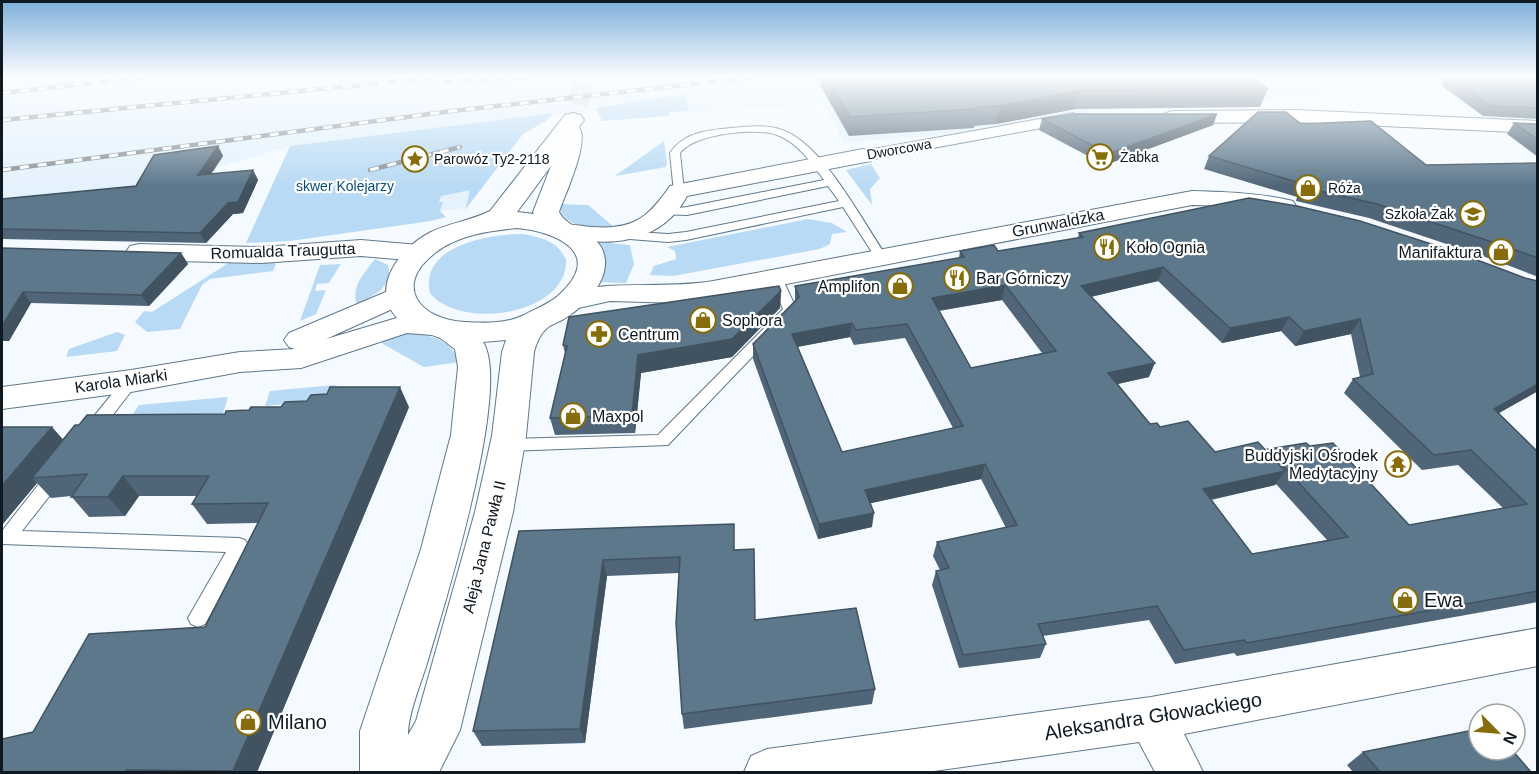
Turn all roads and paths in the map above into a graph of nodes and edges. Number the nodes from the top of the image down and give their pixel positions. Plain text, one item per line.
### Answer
1 (574, 113) tunnel mouth
2 (575, 113) tunnel mouth
3 (1075, 117) joint
4 (1098, 117) edge
5 (1156, 117) edge
6 (1538, 127) edge
7 (863, 156) joint
8 (824, 173) junction
9 (678, 190) junction
10 (844, 203) junction
11 (1308, 211) edge
12 (665, 212) junction
13 (486, 223) junction
14 (561, 228) junction
15 (621, 235) junction
16 (118, 252) edge
17 (419, 253) junction
18 (881, 257) junction
19 (776, 278) junction
20 (400, 295) junction
21 (554, 310) junction
22 (441, 328) junction
23 (240, 362) junction
24 (131, 381) junction
25 (2, 398) edge
26 (80, 445) edge
27 (508, 446) junction
28 (65, 464) edge
29 (198, 618) dead end
30 (1538, 647) edge
31 (1151, 719) junction
32 (384, 772) edge
33 (413, 772) edge
34 (767, 772) edge
35 (1180, 772) edge

1 - 13 main road
2 - 14 main road
3 - 4 street, Dworcowa
3 - 7 street, Dworcowa
5 - 6 street
7 - 8 street, Dworcowa
8 - 9 street, Dworcowa
8 - 9 lane
8 - 10 lane
8 - 12 lane
9 - 12 street
10 - 15 lane
10 - 18 lane
11 - 18 street, Grunwaldzka
12 - 15 street
13 - 14 main road
13 - 17 main road
14 - 15 street
14 - 21 main road, Aleja Jana Pawła II
16 - 17 street, Romualda Traugutta
17 - 20 main road
18 - 19 street, Grunwaldzka
19 - 21 street, Grunwaldzka
19 - 27 lane
20 - 22 main road
20 - 23 street, Karola Miarki
21 - 22 main road
21 - 27 main road, Aleja Jana Pawła II
22 - 23 street, Karola Miarki
22 - 32 main road
23 - 24 street, Karola Miarki
24 - 25 street, Karola Miarki
24 - 26 lane
27 - 33 main road, Aleja Jana Pawła II
28 - 29 lane
30 - 31 street, Aleksandra Głowackiego
31 - 34 street, Aleksandra Głowackiego
31 - 35 street

